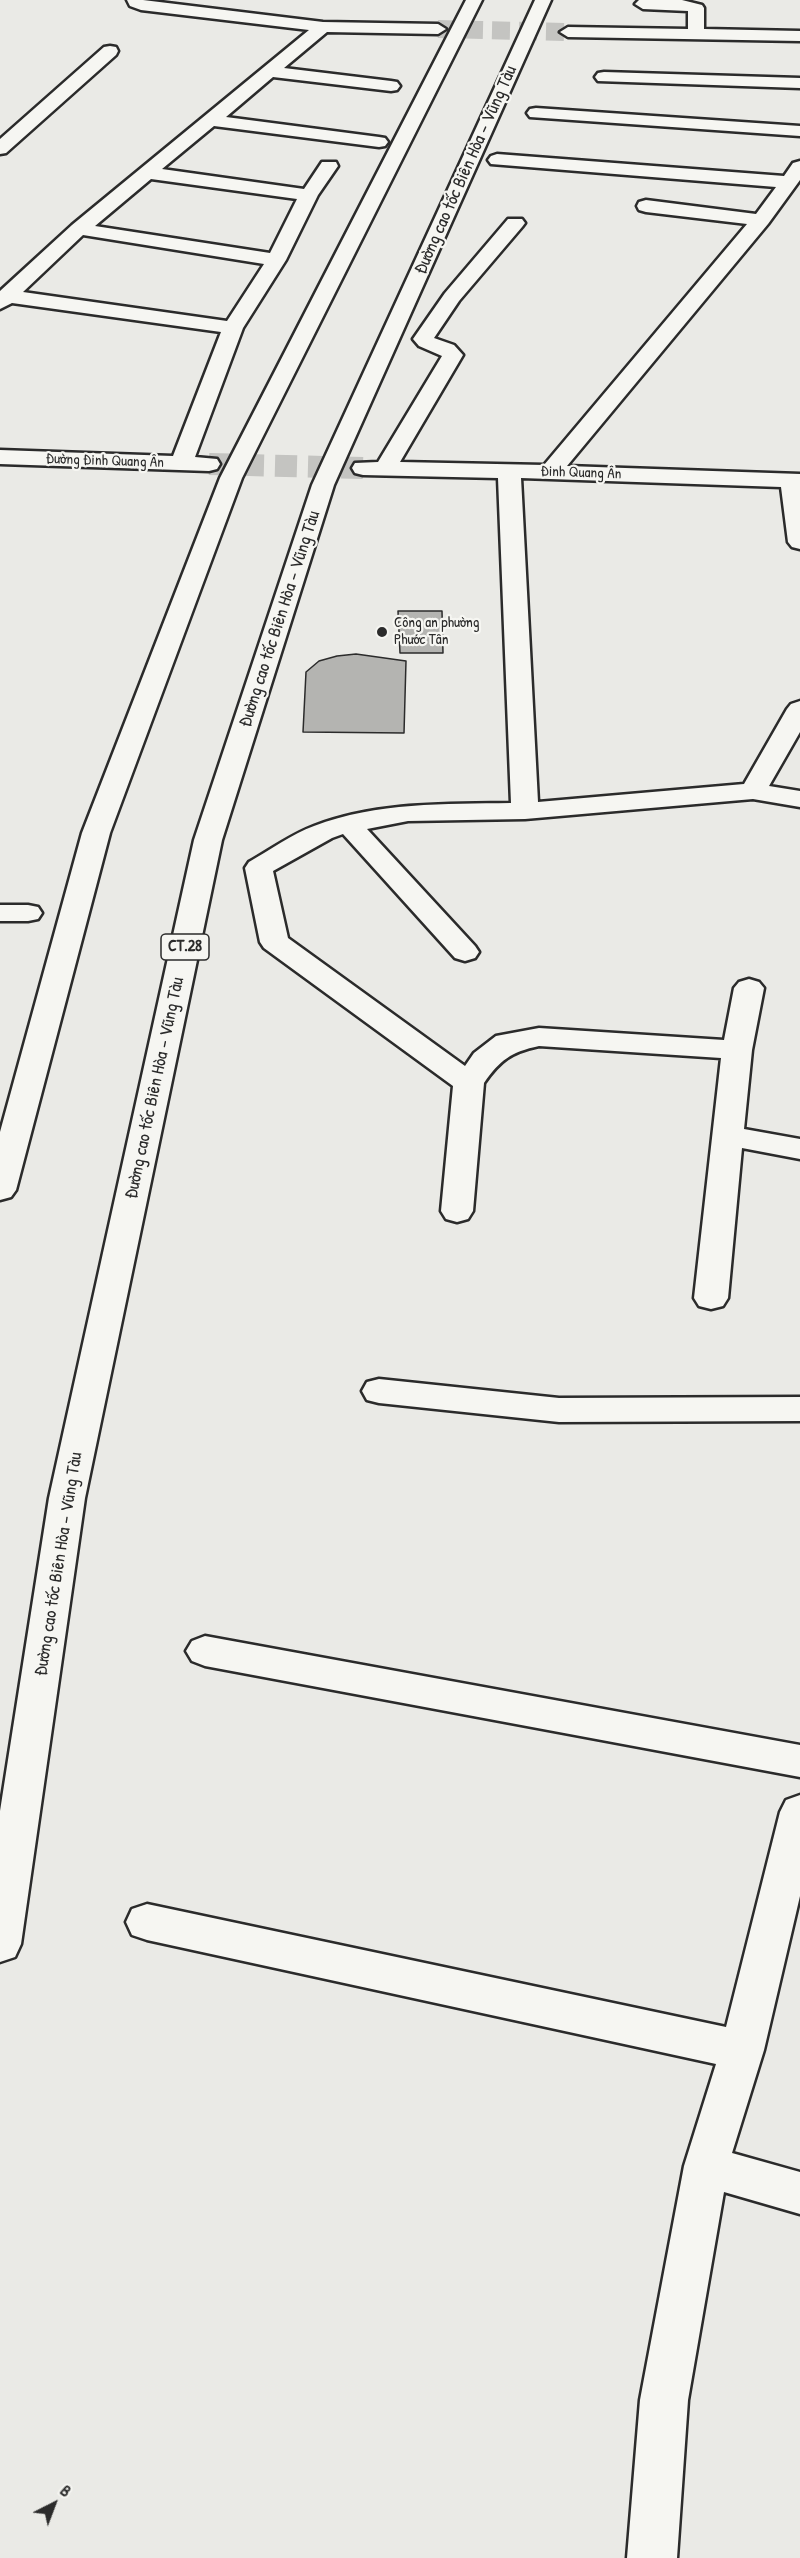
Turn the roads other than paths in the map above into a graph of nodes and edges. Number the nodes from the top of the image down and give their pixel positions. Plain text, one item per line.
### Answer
1 (135, 0) edge
2 (474, 0) edge
3 (543, 0) edge
4 (643, 4) dead end
5 (323, 27) junction
6 (438, 29) tunnel mouth
7 (568, 32) tunnel mouth
8 (696, 34) junction
9 (800, 36) edge
10 (110, 51) dead end
11 (269, 71) junction
12 (604, 77) dead end
13 (800, 83) edge
14 (391, 86) dead end
15 (536, 113) dead end
16 (210, 120) junction
17 (800, 131) edge
18 (379, 141) dead end
19 (0, 149) edge
20 (497, 160) dead end
21 (329, 166) dead end
22 (148, 173) junction
23 (794, 175) edge
24 (309, 195) junction
25 (646, 206) dead end
26 (761, 220) junction
27 (516, 223) dead end
28 (79, 229) junction
29 (276, 260) junction
30 (3, 299) edge
31 (233, 328) junction
32 (0, 457) edge
33 (182, 463) junction
34 (209, 464) tunnel mouth
35 (363, 468) tunnel mouth
36 (385, 468) junction
37 (509, 471) junction
38 (550, 472) junction
39 (796, 481) edge
40 (800, 542) edge
41 (800, 709) edge
42 (753, 791) junction
43 (800, 799) edge
44 (525, 811) junction
45 (348, 824) junction
46 (0, 913) edge
47 (28, 913) dead end
48 (465, 952) dead end
49 (749, 988) dead end
50 (737, 1050) junction
51 (469, 1083) junction
52 (729, 1136) junction
53 (800, 1149) edge
54 (0, 1190) edge
55 (457, 1211) dead end
56 (711, 1298) dead end
57 (379, 1391) dead end
58 (800, 1409) edge
59 (205, 1651) dead end
60 (800, 1761) edge
61 (800, 1812) edge
62 (147, 1922) dead end
63 (0, 1944) edge
64 (742, 2050) junction
65 (706, 2166) junction
66 (800, 2193) edge
67 (652, 2558) edge

1 - 5 main road
2 - 54 main road
3 - 63 main road, Đường cao tốc Biên Hòa – Vũng Tàu / CT.28
4 - 8 main road
5 - 6 main road
5 - 11 main road
7 - 8 main road
8 - 9 main road
10 - 19 main road
11 - 14 main road
11 - 16 main road
12 - 13 main road
15 - 17 main road
16 - 18 main road
16 - 22 main road
20 - 23 main road
21 - 24 main road
22 - 24 main road
22 - 28 main road
23 - 26 main road
24 - 29 main road
25 - 26 main road
26 - 38 main road
27 - 36 main road
28 - 29 main road
28 - 30 main road
29 - 31 main road
30 - 31 main road
31 - 33 main road
32 - 33 main road, Đường Đinh Quang Ân
33 - 34 main road, Đường Đinh Quang Ân
35 - 36 main road, Đinh Quang Ân
36 - 37 main road, Đinh Quang Ân
37 - 38 main road, Đinh Quang Ân
37 - 44 main road
38 - 39 main road, Đinh Quang Ân
39 - 40 main road
41 - 42 main road
42 - 43 main road
42 - 44 main road
44 - 45 main road
45 - 48 main road
45 - 51 main road
46 - 47 main road
49 - 50 main road
50 - 51 main road
50 - 52 main road
51 - 55 main road
52 - 53 main road
52 - 56 main road
57 - 58 main road
59 - 60 main road
61 - 64 main road
62 - 64 main road
64 - 65 main road
65 - 66 main road
65 - 67 main road

